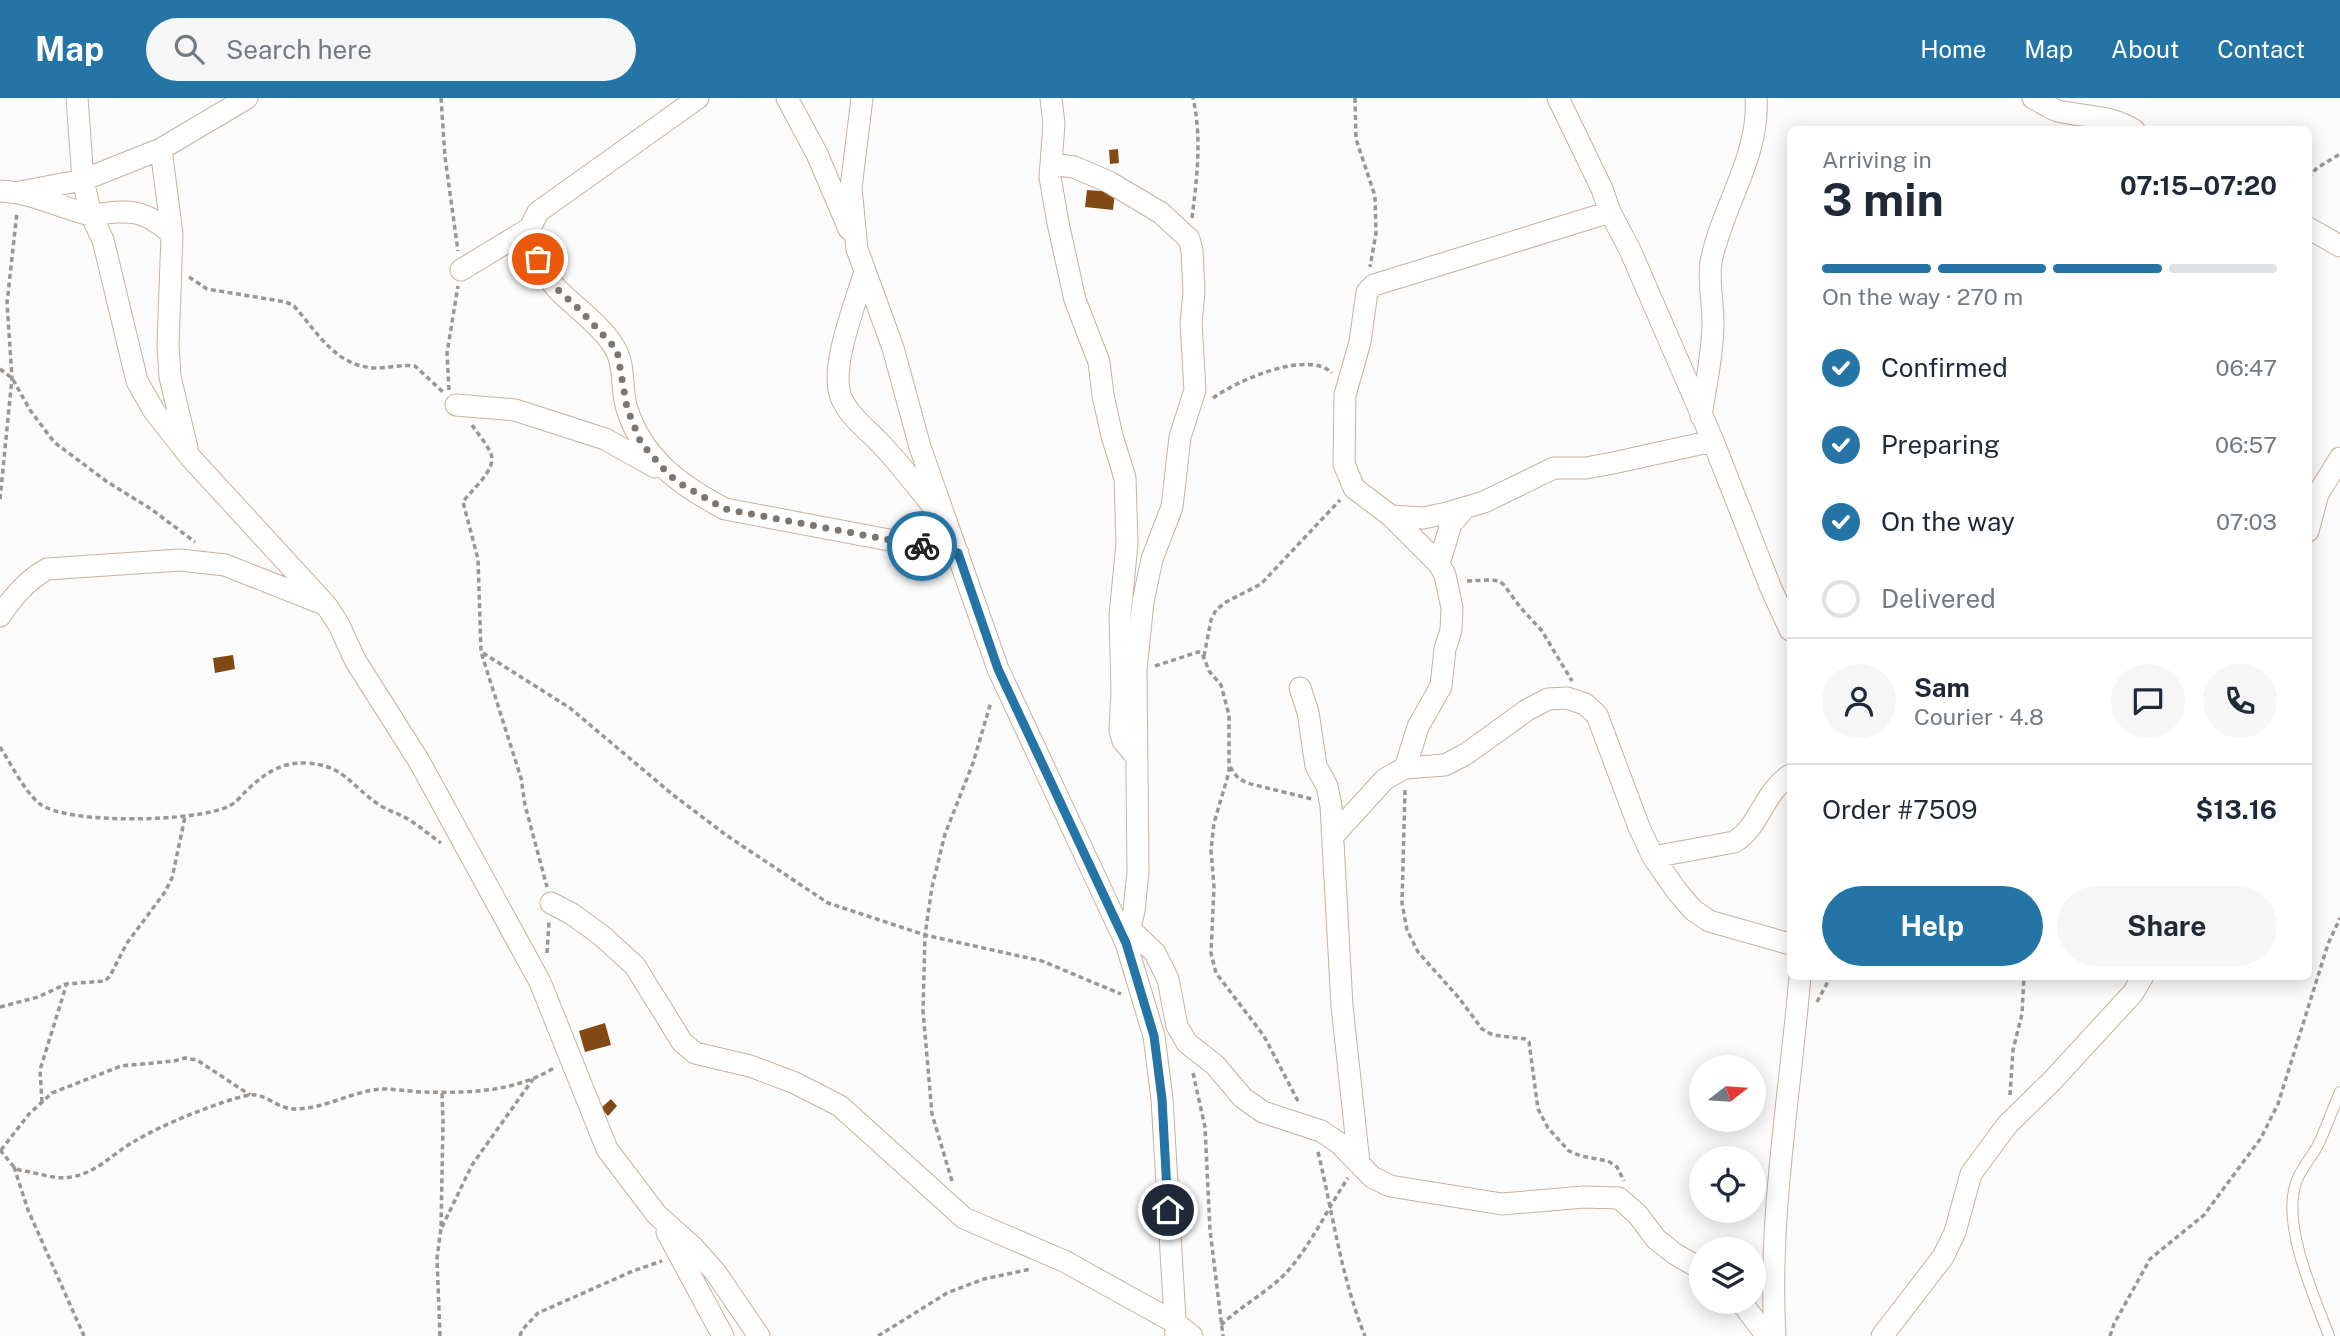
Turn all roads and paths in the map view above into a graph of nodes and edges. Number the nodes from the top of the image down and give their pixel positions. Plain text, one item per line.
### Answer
1 (77, 98) edge
2 (247, 98) edge
3 (441, 98) edge
4 (698, 98) edge
5 (787, 98) edge
6 (862, 98) edge
7 (1051, 98) edge
8 (1193, 98) edge
9 (1355, 98) edge
10 (1558, 98) edge
11 (1756, 98) edge
12 (2033, 98) edge
13 (2128, 126) edge
14 (161, 149) junction
15 (2340, 154) edge
16 (1051, 164) junction
17 (2312, 174) edge
18 (83, 180) junction
19 (10, 191) edge
20 (1610, 212) junction
21 (91, 215) junction
22 (530, 228) junction
23 (2312, 230) edge
24 (173, 234) junction
25 (1189, 239) junction
26 (2340, 246) edge
27 (857, 249) junction
28 (173, 266) junction
29 (461, 270) junction
30 (865, 271) junction
31 (1367, 292) junction
32 (0, 369) edge
33 (12, 378) junction
34 (1347, 387) junction
35 (1212, 399) dead end
36 (456, 405) junction
37 (1701, 416) junction
38 (1713, 441) junction
39 (191, 458) junction
40 (2340, 458) edge
41 (669, 475) junction
42 (1350, 483) junction
43 (0, 499) edge
44 (1465, 508) junction
45 (1391, 516) junction
46 (2312, 516) edge
47 (947, 522) junction
48 (958, 553) junction
49 (225, 565) junction
50 (1442, 570) junction
51 (326, 605) junction
52 (0, 616) edge
53 (1787, 623) edge
54 (481, 652) junction
55 (1204, 656) junction
56 (998, 669) junction
57 (1136, 670) junction
58 (1300, 688) dead end
59 (1585, 704) junction
60 (0, 747) edge
61 (1135, 755) junction
62 (1229, 765) junction
63 (1405, 768) junction
64 (1787, 778) edge
65 (1331, 806) junction
66 (186, 816) junction
67 (1333, 836) junction
68 (450, 850) dead end
69 (1653, 857) junction
70 (551, 903) junction
71 (2340, 918) edge
72 (925, 935) junction
73 (1128, 936) junction
74 (1787, 943) edge
75 (1800, 980) edge
76 (2024, 980) edge
77 (2141, 980) edge
78 (540, 982) junction
79 (66, 984) junction
80 (1144, 1003) junction
81 (0, 1007) edge
82 (1187, 1043) junction
83 (571, 1058) junction
84 (533, 1079) junction
85 (442, 1091) junction
86 (2340, 1091) edge
87 (250, 1095) junction
88 (42, 1102) junction
89 (2007, 1125) junction
90 (1313, 1129) junction
91 (0, 1150) edge
92 (1359, 1163) junction
93 (13, 1167) junction
94 (953, 1184) dead end
95 (1330, 1206) junction
96 (657, 1215) junction
97 (1638, 1215) junction
98 (441, 1228) junction
99 (680, 1255) junction
100 (1064, 1261) junction
101 (1689, 1262) edge
102 (1751, 1314) edge
103 (1221, 1325) junction
104 (1175, 1329) edge
105 (84, 1336) edge
106 (440, 1336) edge
107 (520, 1336) edge
108 (723, 1336) edge
109 (759, 1336) edge
110 (878, 1336) edge
111 (1192, 1336) edge
112 (1223, 1336) edge
113 (1365, 1336) edge
114 (1768, 1336) edge
115 (1775, 1336) edge
116 (1881, 1336) edge
117 (2110, 1336) edge
118 (2329, 1336) edge

1 - 18 street
2 - 14 street
3 - 29 path
4 - 22 street
5 - 27 street
6 - 27 street
7 - 16 street
8 - 25 path
9 - 31 path
10 - 20 street
11 - 37 street
12 - 13 street
14 - 18 street
14 - 24 street
15 - 17 path
16 - 25 street
16 - 61 street
18 - 19 street
18 - 21 street
19 - 21 street
19 - 33 path
20 - 31 street
20 - 37 street
21 - 24 street
21 - 39 street
22 - 29 street
22 - 41 street
23 - 26 street
24 - 28 street
25 - 57 street
27 - 30 street
28 - 36 path
28 - 39 street
29 - 36 path
30 - 47 street
30 - 47 street
31 - 34 street
32 - 33 path
33 - 43 path
33 - 49 path
34 - 35 path
34 - 42 street
36 - 41 street
36 - 54 path
37 - 38 street
38 - 44 street
38 - 53 street
39 - 51 street
40 - 46 street
41 - 48 street
42 - 45 street
42 - 55 path
44 - 45 street
44 - 50 street
45 - 50 street
47 - 48 street
48 - 56 street
49 - 51 street
49 - 52 street
50 - 59 path
50 - 63 street
51 - 78 street
54 - 70 path
54 - 72 path
55 - 57 path
55 - 62 path
56 - 72 path
56 - 73 street
57 - 61 street
58 - 65 street
59 - 63 street
59 - 69 street
60 - 66 path
61 - 73 street
62 - 65 path
62 - 90 path
63 - 67 street
63 - 97 path
64 - 69 street
65 - 67 street
66 - 68 path
66 - 79 path
67 - 92 street
69 - 74 street
70 - 78 path
70 - 100 street
71 - 117 path
72 - 80 path
72 - 94 path
73 - 80 street
73 - 82 street
75 - 115 street
76 - 89 path
77 - 89 street
78 - 83 street
79 - 81 path
79 - 88 path
80 - 104 street
82 - 90 street
82 - 103 path
83 - 84 path
83 - 96 street
84 - 85 path
84 - 98 path
85 - 87 path
85 - 98 path
86 - 118 lane
87 - 88 path
87 - 93 path
88 - 91 path
89 - 116 street
90 - 92 street
90 - 95 path
91 - 93 path
92 - 95 path
92 - 97 street
93 - 105 path
95 - 103 path
95 - 113 path
96 - 99 street
96 - 109 street
97 - 101 street
98 - 106 path
99 - 107 path
99 - 108 street
100 - 104 street
100 - 110 path
102 - 114 street
103 - 112 path
104 - 111 street

